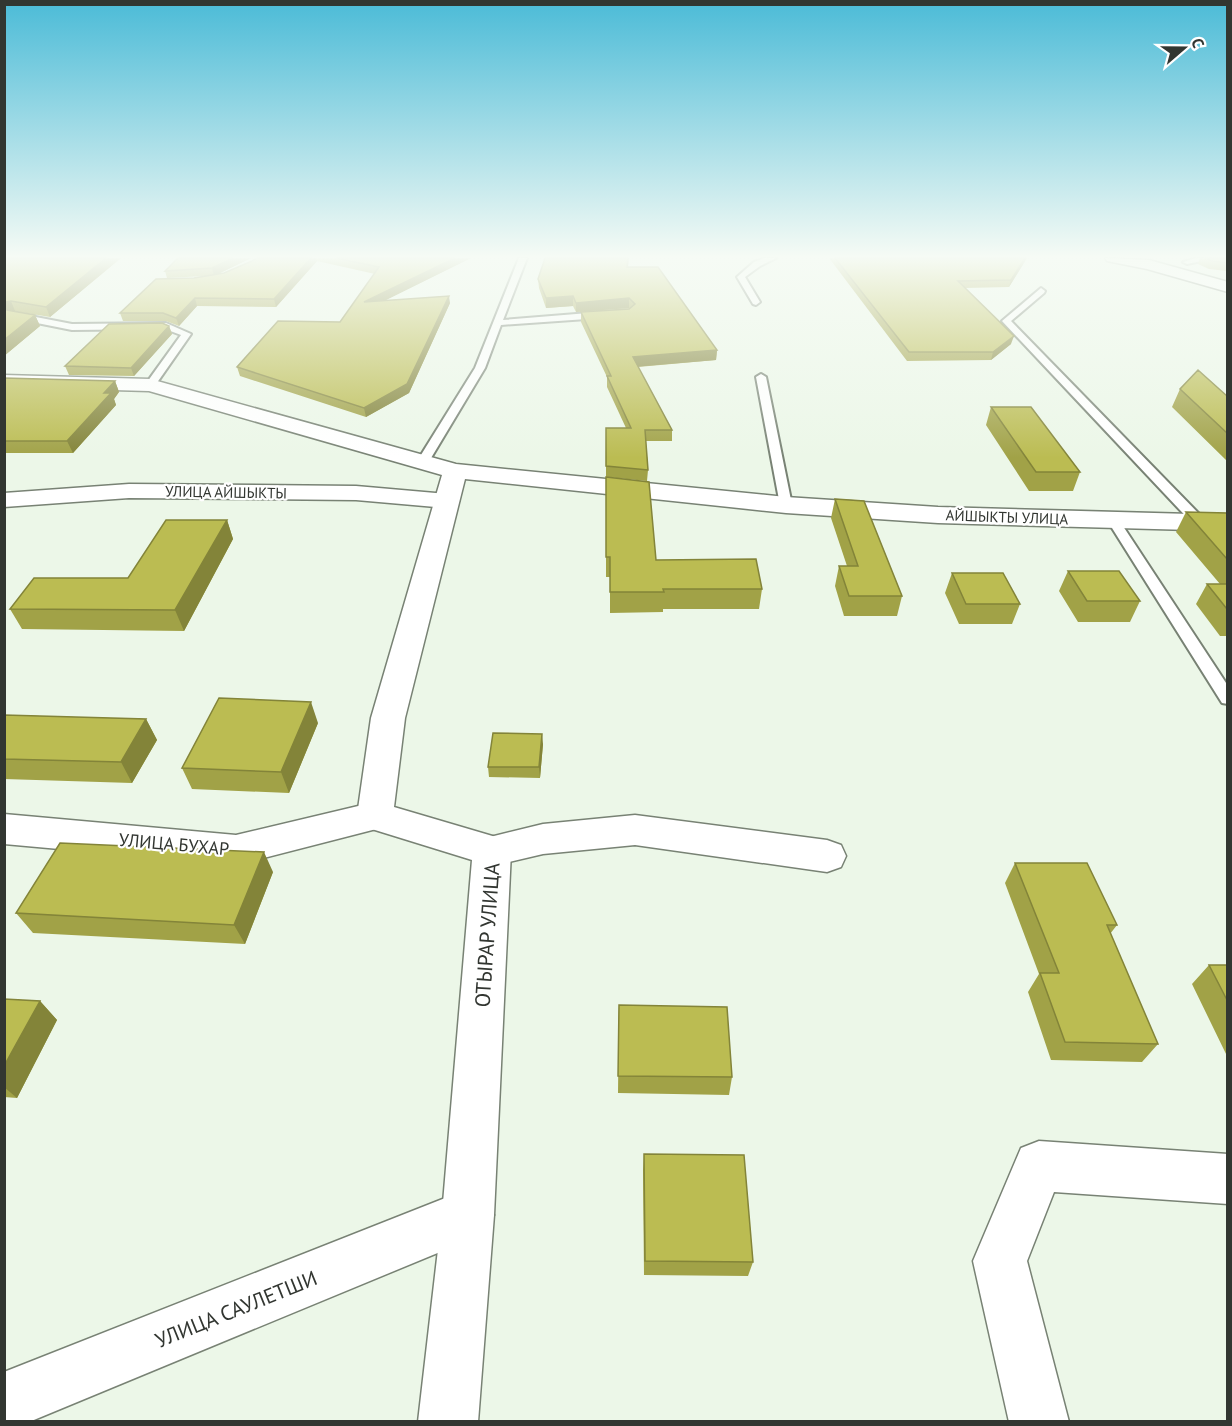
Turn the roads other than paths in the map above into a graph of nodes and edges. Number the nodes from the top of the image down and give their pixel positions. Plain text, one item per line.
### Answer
1 (59, 325) edge
2 (497, 325) edge
3 (1009, 325) edge
4 (761, 377) dead end
5 (4, 381) edge
6 (150, 385) junction
7 (441, 478) junction
8 (4, 500) edge
9 (786, 505) junction
10 (1113, 520) junction
11 (1200, 523) junction
12 (1227, 523) edge
13 (1227, 699) edge
14 (375, 816) junction
15 (4, 829) edge
16 (492, 851) junction
17 (827, 856) dead end
18 (1227, 1179) edge
19 (468, 1215) junction
20 (4, 1402) edge
21 (448, 1422) edge
22 (1039, 1422) edge

1 - 6 lane
2 - 7 lane
3 - 11 lane
4 - 9 lane
5 - 6 street
6 - 7 street
7 - 8 street, УЛИЦА АЙШЫКТЫ
7 - 9 street, АЙШЫКТЫ УЛИЦА
7 - 14 street
9 - 10 street, АЙШЫКТЫ УЛИЦА
10 - 11 street, АЙШЫКТЫ УЛИЦА
10 - 13 lane
11 - 12 street, АЙШЫКТЫ УЛИЦА
14 - 15 street, УЛИЦА БУХАР
14 - 16 street, ОТЫРАР УЛИЦА
16 - 17 street
16 - 19 street, ОТЫРАР УЛИЦА
18 - 22 street
19 - 20 street, УЛИЦА САУЛЕТШИ
19 - 21 street, ОТЫРАР УЛИЦА

